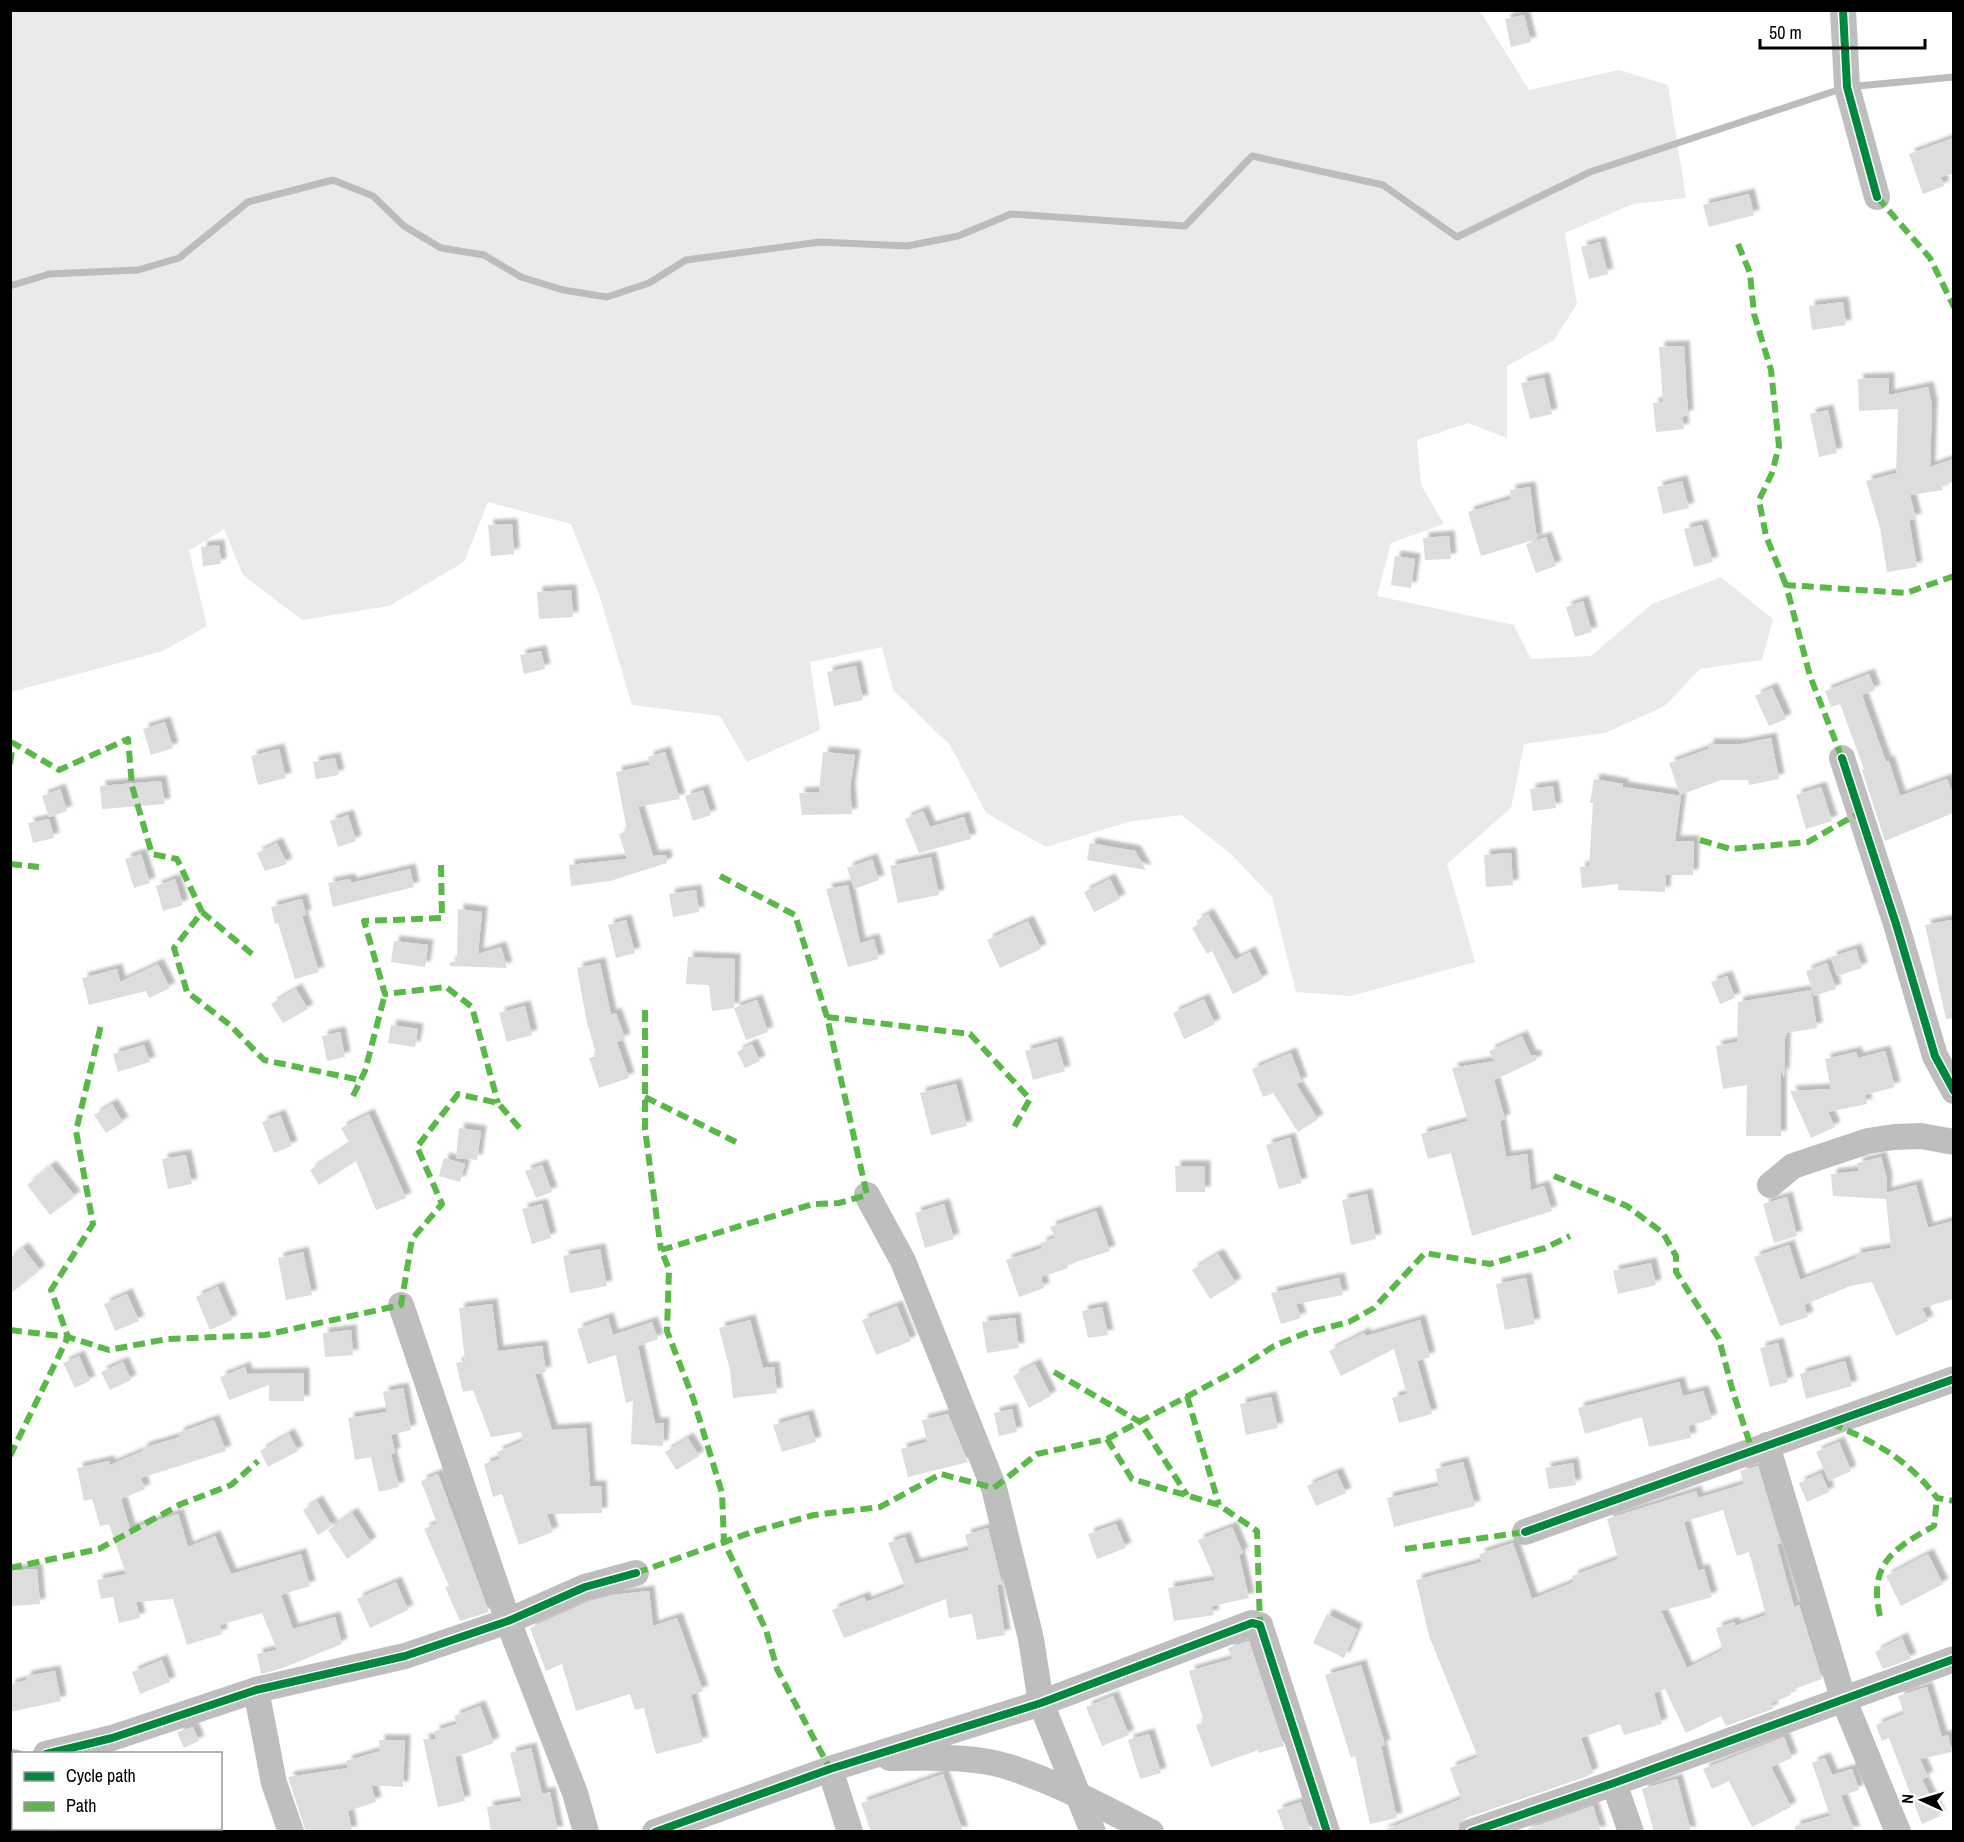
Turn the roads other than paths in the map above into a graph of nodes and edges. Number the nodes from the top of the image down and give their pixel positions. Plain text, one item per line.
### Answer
1 (1843, 10) edge
2 (1877, 197) dead end
3 (1842, 758) dead end
4 (1953, 1091) edge
5 (1953, 1142) edge
6 (1770, 1185) dead end
7 (867, 1195) dead end
8 (401, 1305) dead end
9 (1953, 1379) edge
10 (1767, 1445) junction
11 (1525, 1532) dead end
12 (636, 1573) dead end
13 (508, 1621) junction
14 (1953, 1659) edge
15 (256, 1690) junction
16 (1843, 1698) junction
17 (1041, 1703) junction
18 (54, 1752) edge
19 (866, 1758) junction
20 (830, 1769) junction
21 (1614, 1783) junction
22 (1078, 1796) junction
23 (291, 1832) edge
24 (586, 1832) edge
25 (655, 1832) edge
26 (850, 1832) edge
27 (1093, 1832) edge
28 (1151, 1832) edge
29 (1327, 1832) edge
30 (1471, 1832) edge
31 (1630, 1832) edge
32 (1898, 1832) edge

1 - 2 street
3 - 4 street
5 - 6 street
7 - 17 street
8 - 13 street
9 - 10 street
10 - 11 street
10 - 16 street
12 - 13 street
13 - 15 street
13 - 24 street
14 - 16 street
15 - 18 street
15 - 23 street
16 - 21 street
16 - 32 street
17 - 19 street
17 - 22 street
17 - 29 street
19 - 20 street
19 - 22 street
20 - 25 street
20 - 26 street
21 - 30 street
21 - 31 street
22 - 27 street
22 - 28 street

